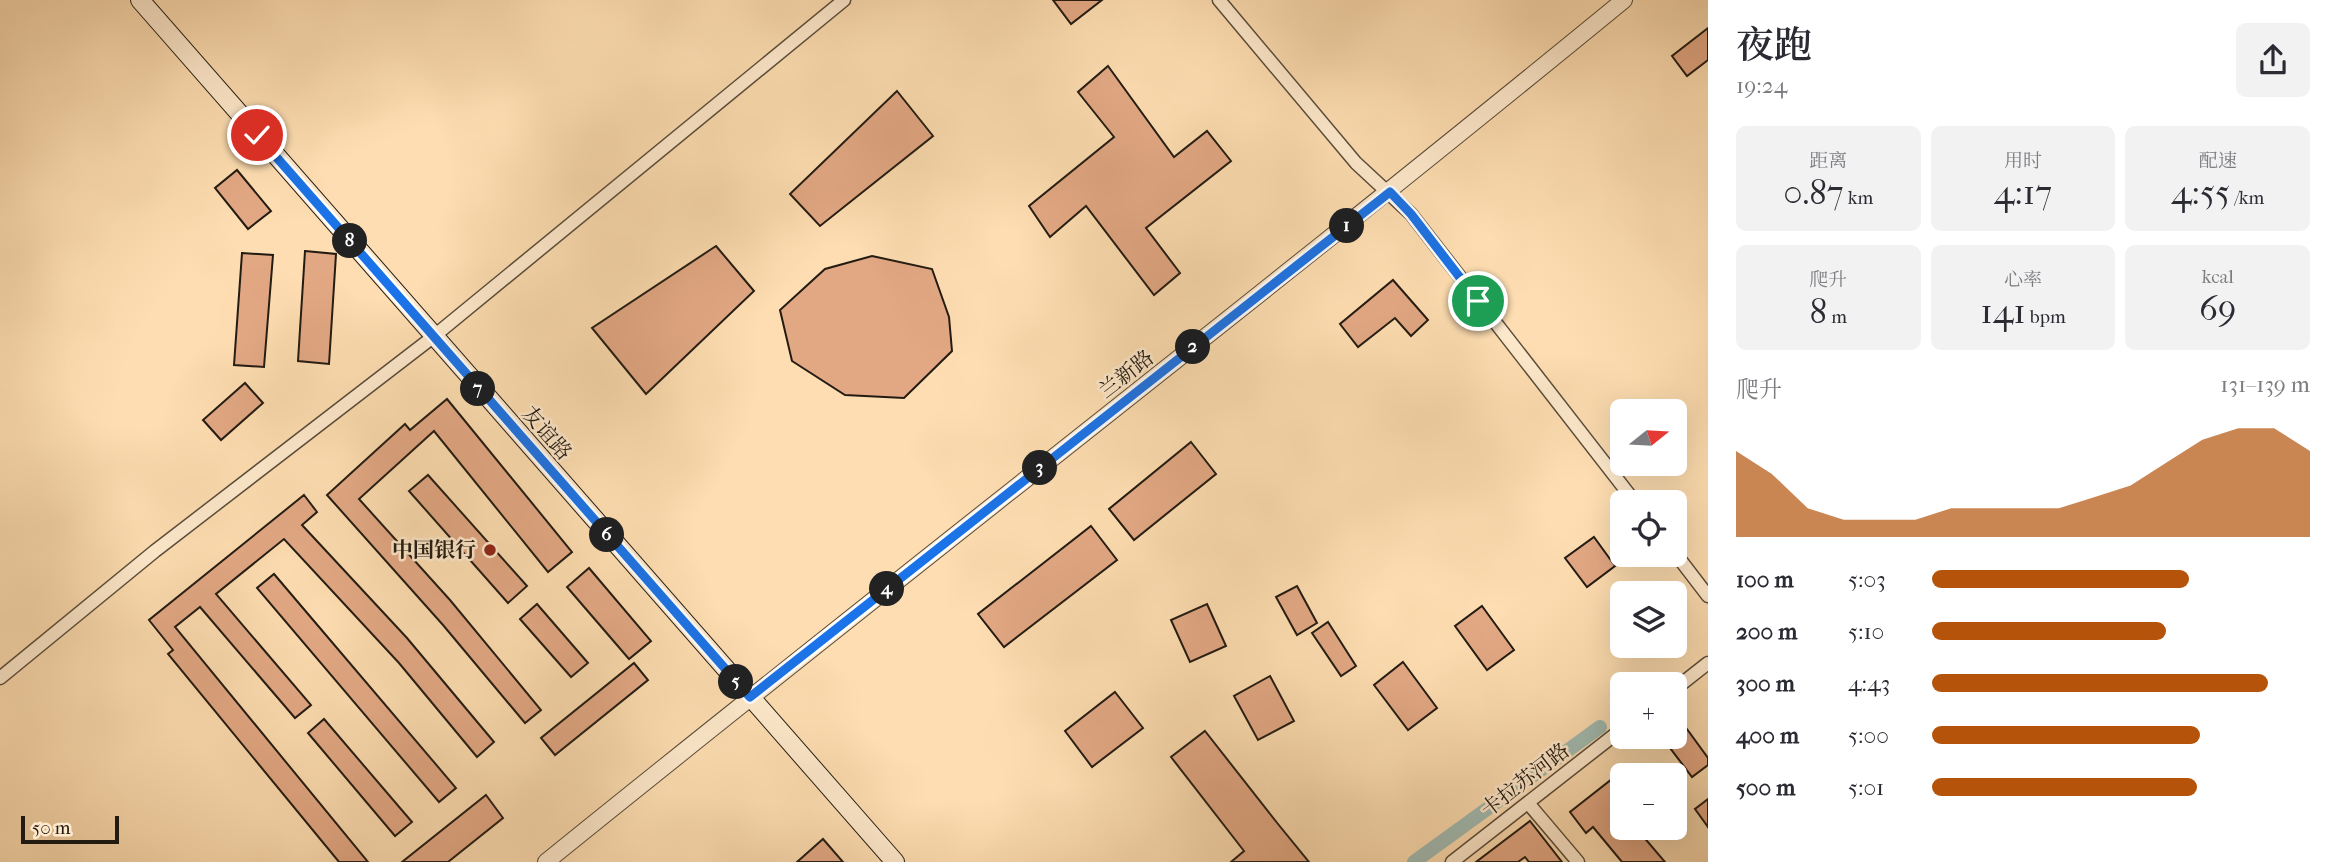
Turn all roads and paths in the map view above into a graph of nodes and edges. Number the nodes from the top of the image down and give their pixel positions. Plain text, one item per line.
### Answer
1 (140, 0) edge
2 (844, 0) edge
3 (1219, 0) edge
4 (1624, 0) edge
5 (1390, 192) junction
6 (433, 337) junction
7 (1626, 490) edge
8 (1686, 567) edge
9 (1708, 596) edge
10 (1708, 663) edge
11 (0, 678) edge
12 (1687, 680) edge
13 (750, 697) junction
14 (1610, 738) edge
15 (1528, 803) junction
16 (546, 862) edge
17 (895, 862) edge
18 (1452, 862) edge
19 (1578, 862) edge

1 - 6 main road, 友谊路
2 - 6 street
3 - 5 street
4 - 5 street, 兰新路
5 - 7 street
5 - 13 street, 兰新路
6 - 11 street
6 - 13 main road, 友谊路
8 - 9 street
10 - 12 street
13 - 16 street, 兰新路
13 - 17 main road, 友谊路
14 - 15 street, 卡拉苏河路
15 - 18 street, 卡拉苏河路
15 - 19 street

